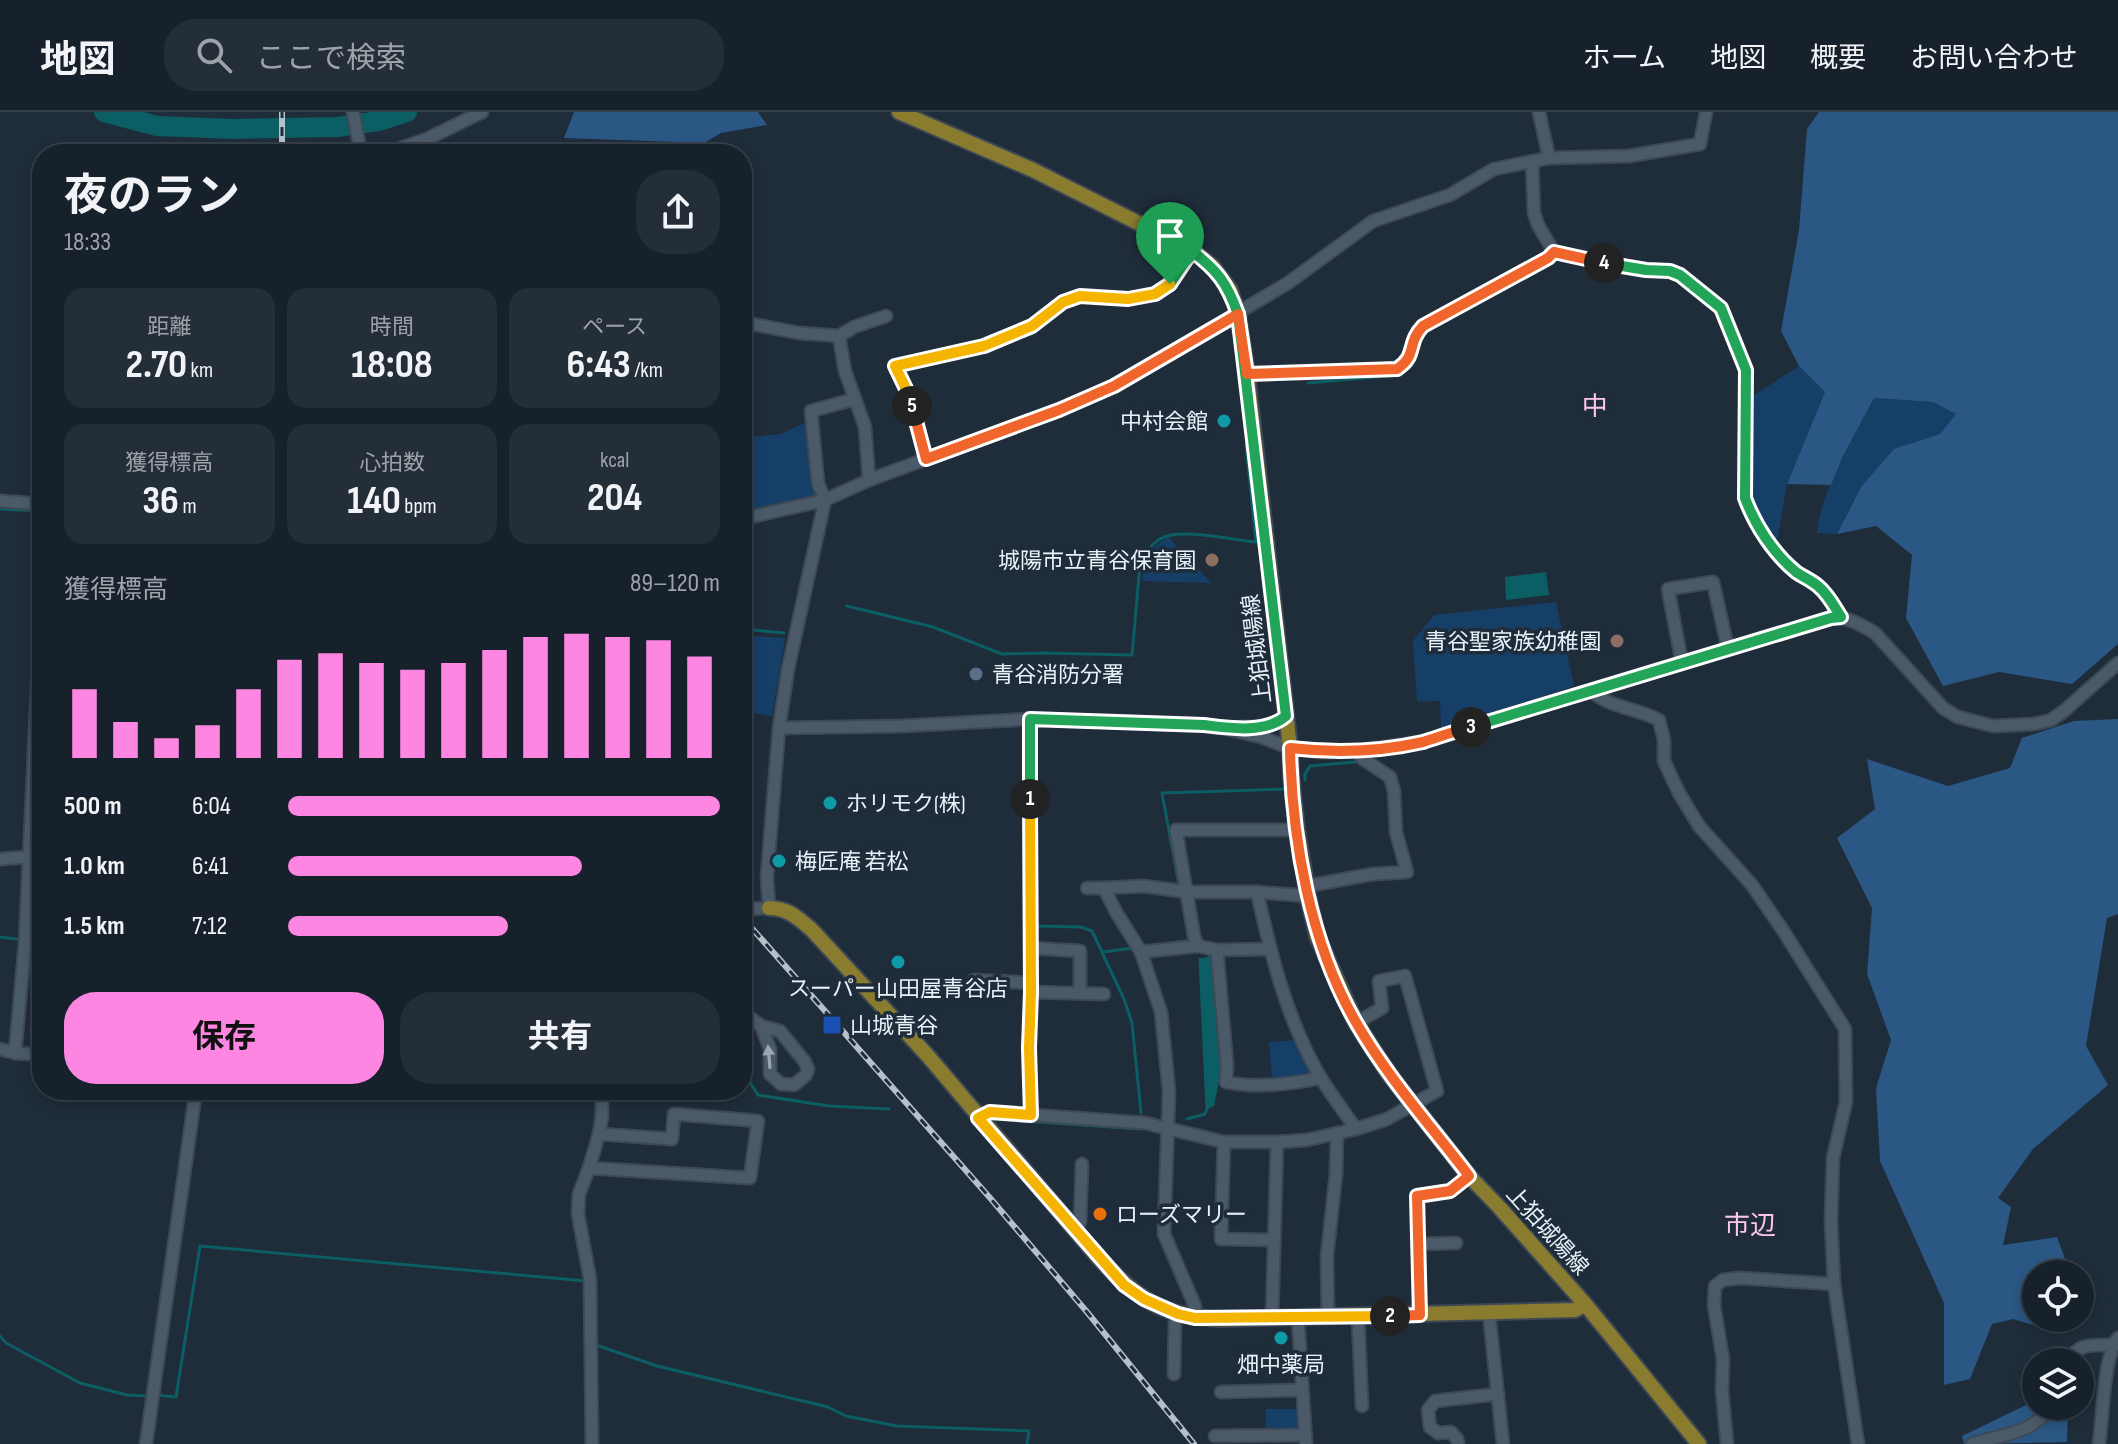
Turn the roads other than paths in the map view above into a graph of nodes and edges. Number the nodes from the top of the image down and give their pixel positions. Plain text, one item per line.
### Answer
1 (353, 112) edge
2 (482, 112) edge
3 (899, 112) edge
4 (1539, 112) edge
5 (1706, 112) edge
6 (360, 144) edge
7 (412, 144) edge
8 (1549, 158) junction
9 (1532, 161) junction
10 (1192, 251) junction
11 (1554, 252) junction
12 (1238, 314) junction
13 (886, 316) dead end
14 (752, 324) edge
15 (839, 336) junction
16 (1247, 374) junction
17 (855, 399) junction
18 (926, 459) junction
19 (869, 480) junction
20 (825, 500) junction
21 (0, 501) edge
22 (32, 503) edge
23 (752, 517) edge
24 (1841, 617) junction
25 (1728, 649) junction
26 (1682, 663) junction
27 (2118, 663) edge
28 (1592, 691) junction
29 (1286, 716) junction
30 (1030, 719) junction
31 (779, 728) junction
32 (1224, 728) junction
33 (1290, 748) junction
34 (1357, 751) junction
35 (32, 794) edge
36 (1297, 830) junction
37 (29, 857) junction
38 (32, 857) edge
39 (0, 859) edge
40 (1087, 888) dead end
41 (1104, 888) junction
42 (1307, 891) junction
43 (1187, 892) junction
44 (1257, 892) junction
45 (769, 908) junction
46 (752, 909) edge
47 (25, 944) junction
48 (32, 945) edge
49 (1198, 946) junction
50 (1031, 948) junction
51 (1270, 949) junction
52 (1217, 950) junction
53 (1141, 952) junction
54 (974, 980) dead end
55 (1031, 988) junction
56 (1080, 993) junction
57 (1104, 994) dead end
58 (752, 1019) edge
59 (1356, 1023) junction
60 (761, 1026) junction
61 (0, 1049) edge
62 (15, 1053) junction
63 (32, 1054) edge
64 (1321, 1078) junction
65 (195, 1100) edge
66 (602, 1100) edge
67 (1414, 1104) junction
68 (1031, 1115) junction
69 (978, 1118) junction
70 (1168, 1129) junction
71 (1356, 1129) junction
72 (1337, 1133) junction
73 (599, 1134) junction
74 (1224, 1142) junction
75 (1277, 1142) junction
76 (1082, 1164) dead end
77 (589, 1168) junction
78 (1469, 1176) junction
79 (1076, 1230) junction
80 (1274, 1240) junction
81 (1456, 1243) dead end
82 (1419, 1244) junction
83 (1834, 1284) junction
84 (1585, 1304) junction
85 (1489, 1313) junction
86 (1178, 1314) junction
87 (1420, 1315) junction
88 (1328, 1317) junction
89 (1358, 1317) junction
90 (1195, 1318) junction
91 (1272, 1318) junction
92 (1298, 1318) junction
93 (2116, 1342) edge
94 (2080, 1348) edge
95 (1174, 1374) dead end
96 (1301, 1390) junction
97 (1221, 1392) dead end
98 (1498, 1394) junction
99 (1362, 1406) dead end
100 (2037, 1420) edge
101 (1215, 1436) dead end
102 (1305, 1440) edge
103 (146, 1444) edge
104 (592, 1444) edge
105 (1458, 1444) edge
106 (1503, 1444) edge
107 (1699, 1444) edge
108 (1727, 1444) edge
109 (1858, 1444) edge
110 (1972, 1444) edge
111 (2099, 1444) edge

1 - 6 street
2 - 7 street
3 - 10 main road, 上狛城陽線
4 - 8 street
5 - 8 street
8 - 9 street
9 - 11 street
9 - 12 street
10 - 12 main road, 上狛城陽線
10 - 18 street
11 - 16 street
11 - 24 street
12 - 16 main road, 上狛城陽線
12 - 18 street
13 - 15 street
14 - 15 street
15 - 17 street
16 - 29 main road, 上狛城陽線
17 - 19 street
17 - 20 street
18 - 19 street
19 - 20 street
20 - 23 street
20 - 31 street
21 - 22 street
24 - 25 street
24 - 27 street
25 - 26 street
25 - 26 street
26 - 28 street
28 - 34 street
28 - 83 street
29 - 32 street
29 - 33 main road, 上狛城陽線
30 - 31 street
30 - 32 street
30 - 50 street
31 - 45 street
32 - 33 street
33 - 34 street
33 - 36 main road, 上狛城陽線
34 - 42 street
35 - 37 street
36 - 42 main road, 上狛城陽線
36 - 43 street
37 - 38 street
37 - 39 street
37 - 47 street
40 - 41 street
41 - 43 street
41 - 53 street
42 - 44 street
42 - 59 main road, 上狛城陽線
43 - 44 street
43 - 49 street
44 - 51 street
45 - 46 street
45 - 69 main road
47 - 48 street
47 - 62 street
49 - 52 street
49 - 53 street
50 - 55 street
50 - 56 street
51 - 52 street
51 - 64 street
52 - 64 street
53 - 70 street
54 - 55 street
55 - 56 street
55 - 68 street
56 - 57 street
58 - 60 street
59 - 67 main road, 上狛城陽線
59 - 67 street
60 -> 60 street
61 - 62 street
62 - 63 street
64 - 71 street
65 - 103 street
66 - 73 street
67 - 71 street
67 - 78 main road, 上狛城陽線
68 - 69 street
68 - 70 street
69 - 79 main road
70 - 74 street
70 - 90 street
71 - 72 street
72 - 75 street
72 - 88 street
73 - 77 street
73 - 77 street
74 - 75 street
74 - 80 street
75 - 80 street
76 - 79 street
77 - 104 street
78 - 82 street
78 - 84 main road, 上狛城陽線
79 - 86 main road
80 - 91 street
81 - 82 street
82 - 87 street
83 - 108 street
83 - 109 street
84 - 85 main road
84 - 107 main road, 上狛城陽線
85 - 87 main road
85 - 98 street
86 - 90 main road
86 - 95 street
87 - 89 main road
88 - 89 main road
88 - 92 main road
89 - 99 street
90 - 91 main road
91 - 92 main road
92 - 96 street
93 - 94 street
93 - 111 street
96 - 97 street
96 - 102 street
98 - 105 street
98 - 106 street
100 - 110 street
101 - 102 street

